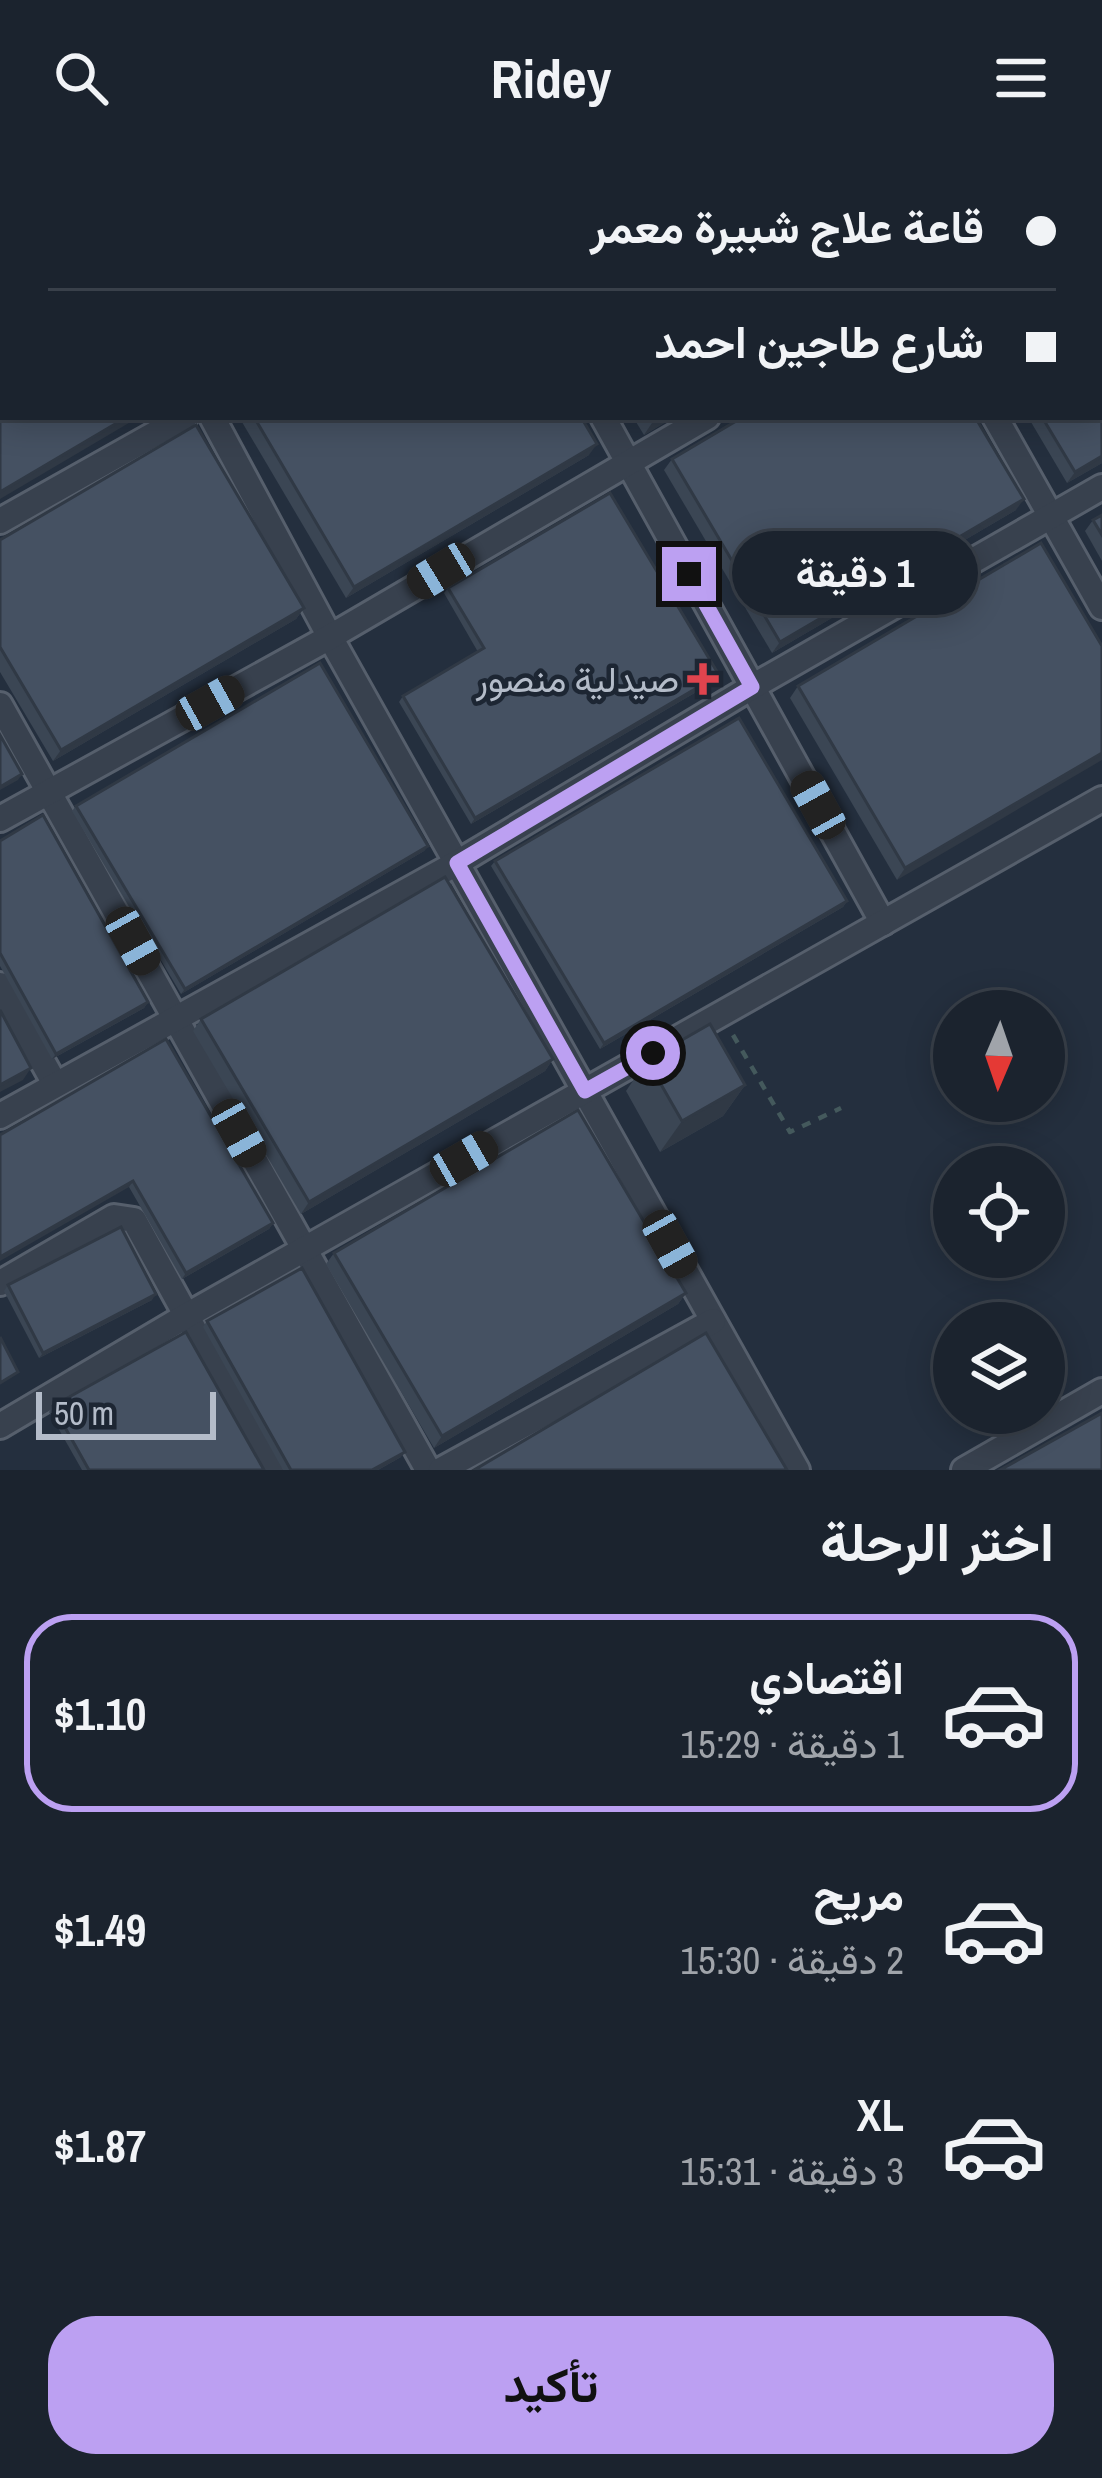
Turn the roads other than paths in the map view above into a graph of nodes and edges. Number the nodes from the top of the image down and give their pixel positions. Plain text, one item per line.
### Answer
1 (180, 420) edge
2 (214, 420) edge
3 (604, 420) edge
4 (702, 420) edge
5 (997, 420) edge
6 (627, 461) junction
7 (1102, 487) edge
8 (1051, 516) junction
9 (0, 521) edge
10 (1102, 607) edge
11 (330, 637) junction
12 (752, 687) junction
13 (0, 704) edge
14 (49, 791) junction
15 (1102, 799) edge
16 (0, 819) edge
17 (457, 863) junction
18 (883, 923) junction
19 (0, 985) edge
20 (175, 1016) junction
21 (56, 1084) junction
22 (585, 1091) junction
23 (0, 1116) edge
24 (304, 1250) junction
25 (0, 1282) edge
26 (186, 1316) junction
27 (713, 1321) junction
28 (1102, 1391) edge
29 (0, 1426) edge
30 (271, 1470) edge
31 (428, 1470) edge
32 (441, 1470) edge
33 (797, 1470) edge
34 (964, 1470) edge

1 - 9 street
2 - 11 street
3 - 6 street
4 - 6 street
5 - 8 street
6 - 11 street
6 - 12 street
7 - 8 street
8 - 10 street
8 - 12 street
11 - 14 street
11 - 17 street
12 - 17 street
12 - 18 street
13 - 14 street
14 - 16 street
14 - 20 street
15 - 18 street
17 - 20 street
17 - 22 street
18 - 22 street
19 - 21 street
20 - 21 street
20 - 24 street
21 - 23 street
22 - 24 street
22 - 27 street
24 - 26 street
24 - 31 street
25 - 26 street
26 - 29 street
26 - 30 street
27 - 32 street
27 - 33 street
28 - 34 street

